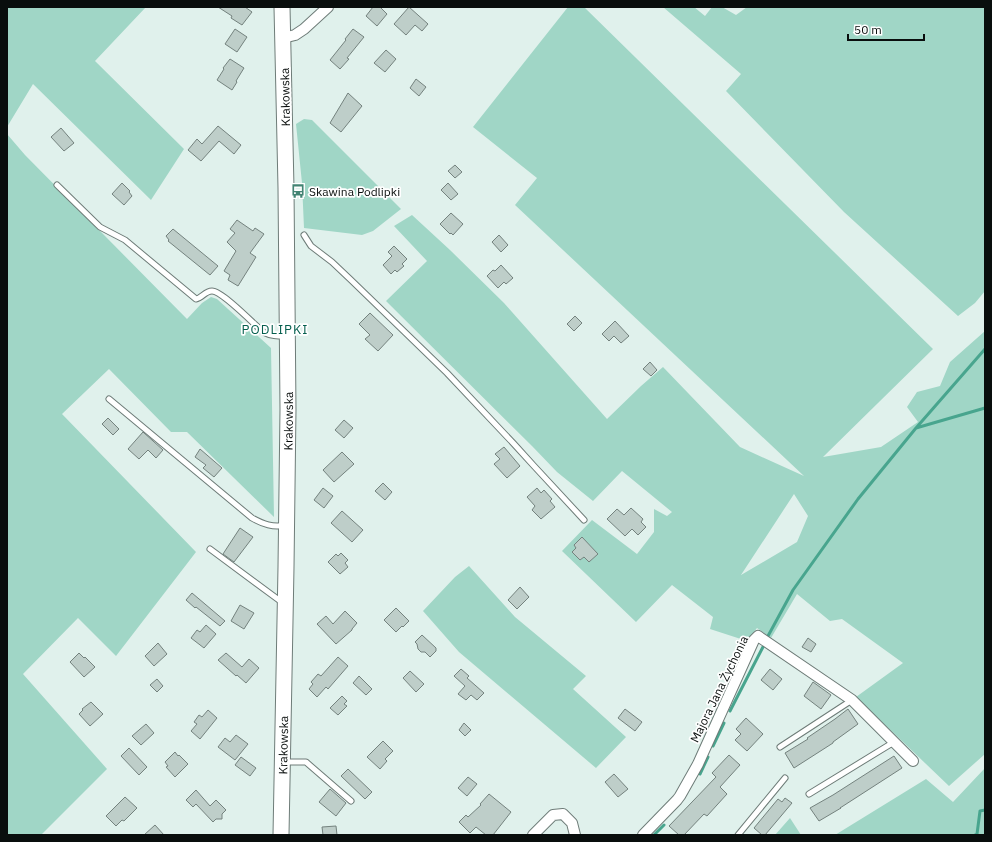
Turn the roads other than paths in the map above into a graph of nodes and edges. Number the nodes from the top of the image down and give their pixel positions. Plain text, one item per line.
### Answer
1 (282, 7) edge
2 (328, 7) edge
3 (283, 38) junction
4 (57, 185) dead end
5 (304, 235) dead end
6 (288, 336) junction
7 (108, 399) dead end
8 (584, 520) dead end
9 (287, 525) junction
10 (210, 549) dead end
11 (285, 604) junction
12 (852, 700) junction
13 (894, 742) junction
14 (780, 747) dead end
15 (914, 761) dead end
16 (282, 762) junction
17 (785, 778) dead end
18 (810, 794) dead end
19 (351, 801) dead end
20 (281, 835) edge
21 (533, 835) edge
22 (575, 835) edge
23 (643, 835) edge
24 (738, 835) edge

1 - 3 main road, Krakowska
2 - 3 street
3 - 6 main road, Krakowska
4 - 6 lane
5 - 8 lane
6 - 9 main road, Krakowska
7 - 9 lane
9 - 11 main road, Krakowska
10 - 11 lane
11 - 16 main road, Krakowska
12 - 13 street, Majora Jana Żychonia
12 - 14 lane
12 - 23 street, Majora Jana Żychonia
13 - 15 street, Majora Jana Żychonia
13 - 18 lane
16 - 19 lane
16 - 20 main road, Krakowska
17 - 24 lane
21 - 22 street

